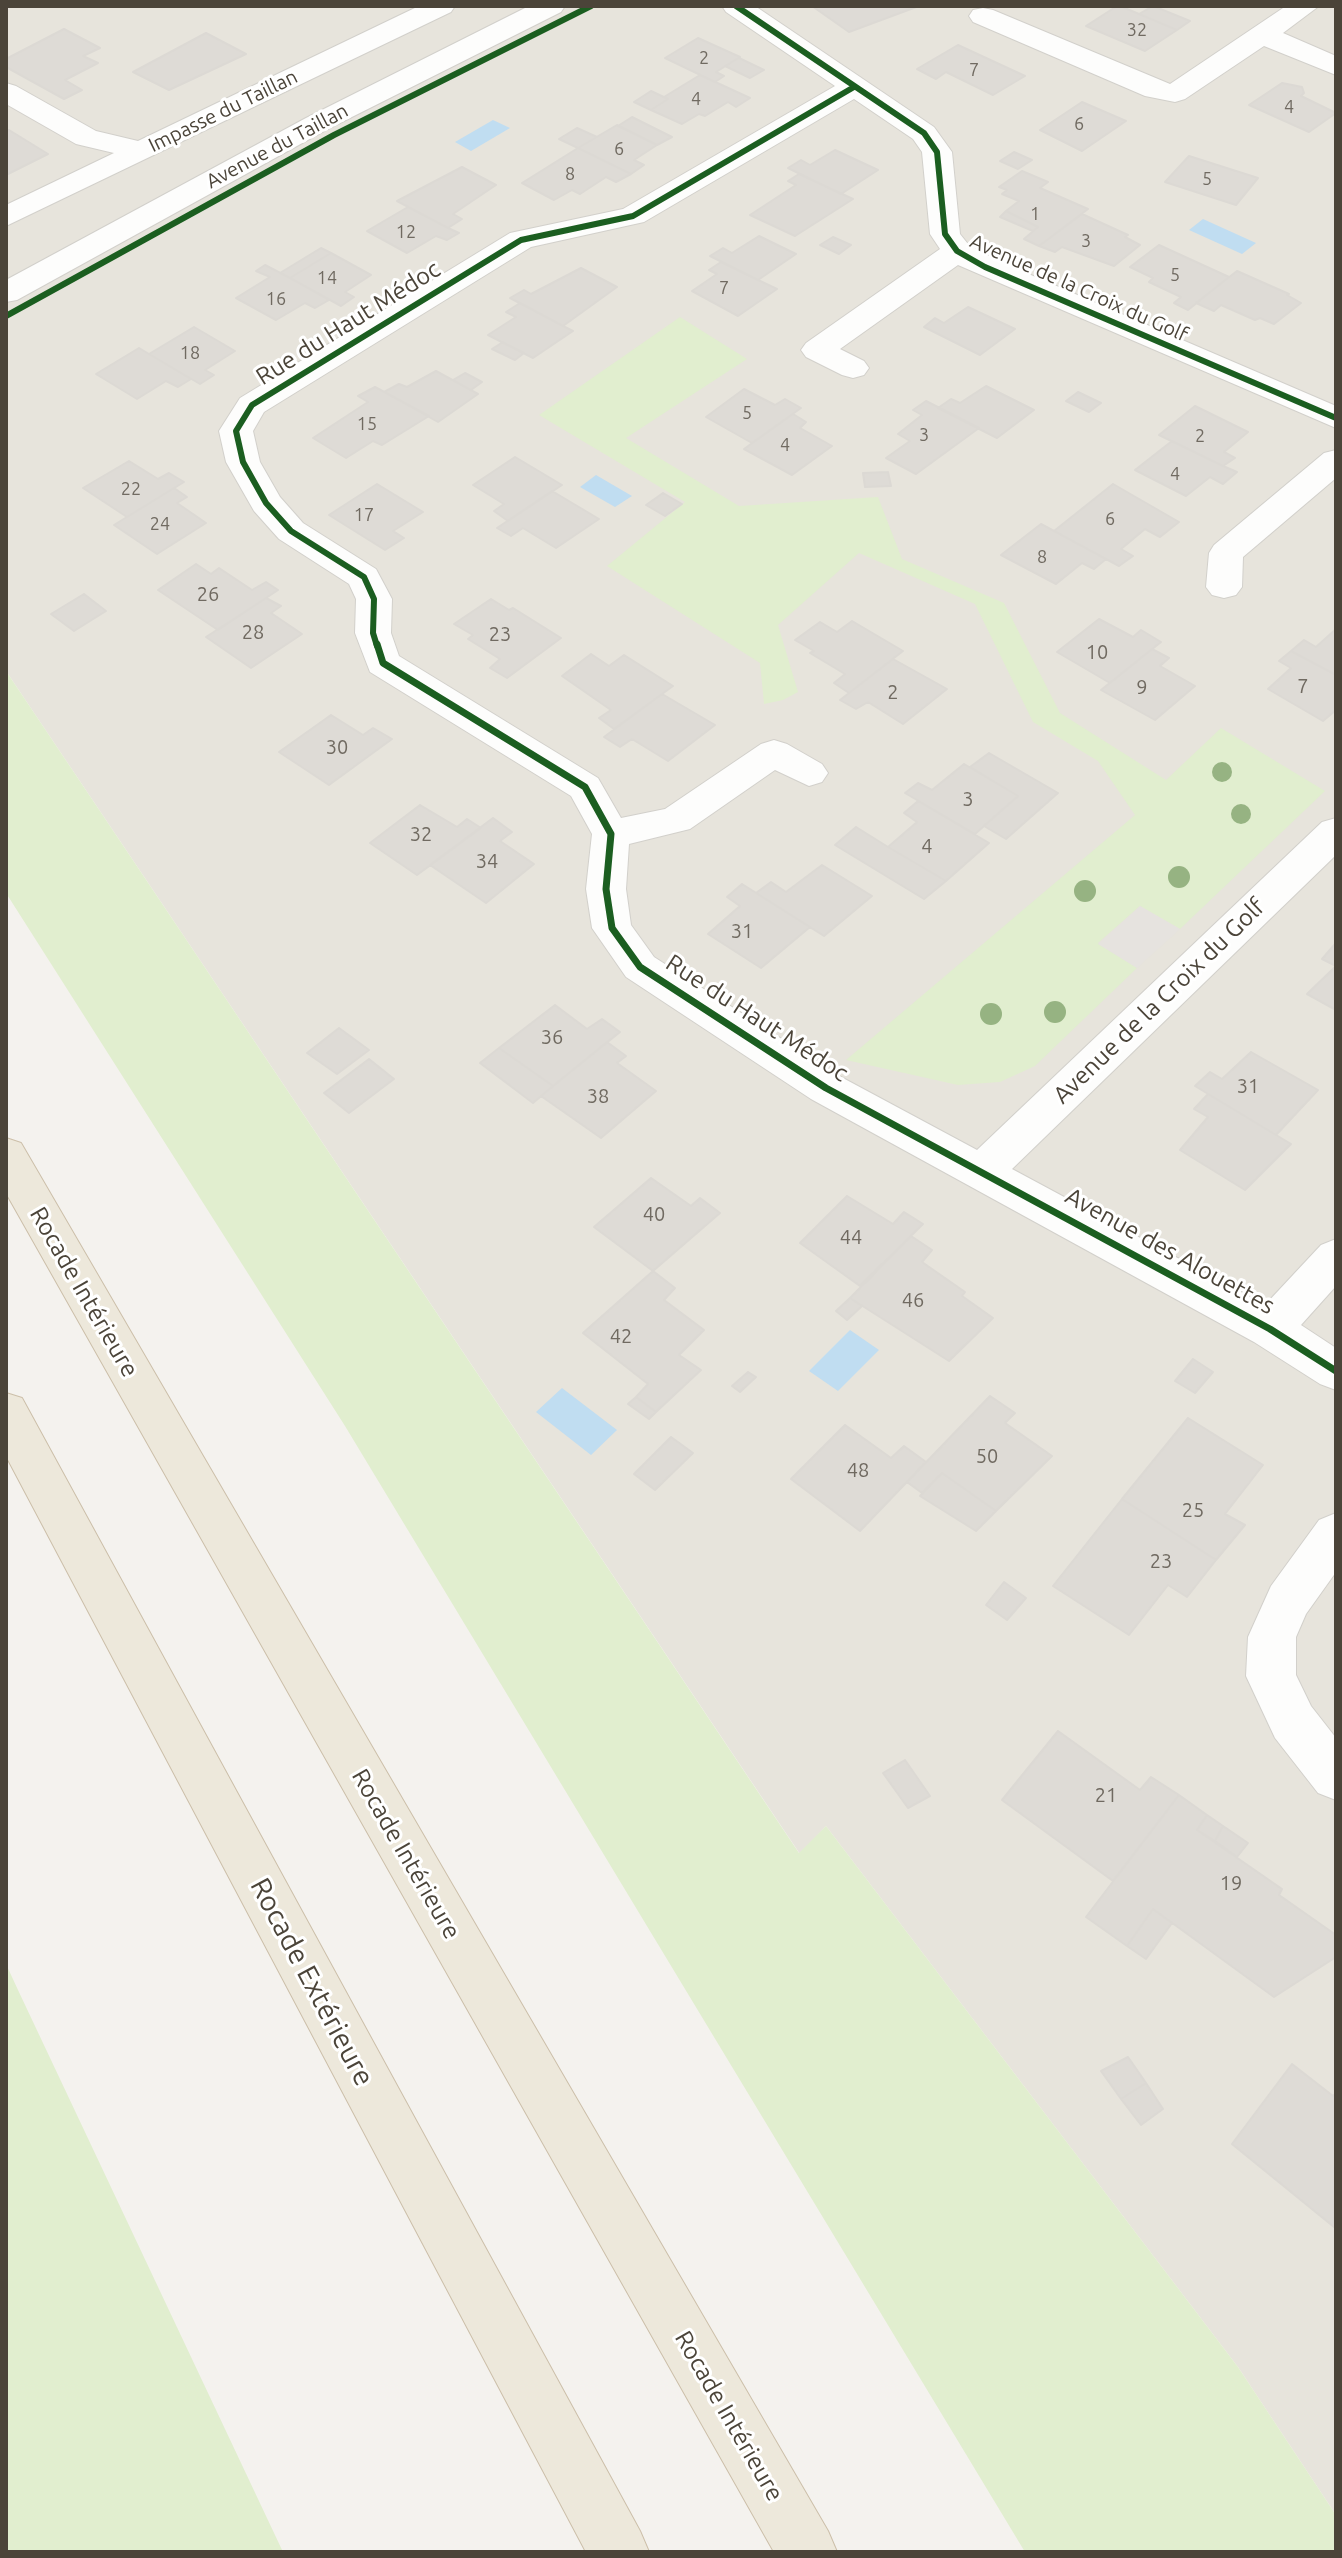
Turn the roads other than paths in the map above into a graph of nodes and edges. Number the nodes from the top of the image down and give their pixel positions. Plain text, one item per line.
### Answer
1 (441, 6) edge
2 (551, 6) edge
3 (736, 6) edge
4 (1311, 10) edge
5 (983, 16) dead end
6 (1263, 35) junction
7 (1336, 66) edge
8 (854, 87) junction
9 (6, 92) edge
10 (141, 151) junction
11 (6, 217) edge
12 (957, 251) junction
13 (6, 293) edge
14 (853, 368) dead end
15 (1336, 418) edge
16 (1336, 460) edge
17 (1224, 587) dead end
18 (809, 773) dead end
19 (1336, 832) edge
20 (611, 834) junction
21 (6, 1155) edge
22 (982, 1171) junction
23 (1336, 1257) edge
24 (1270, 1329) junction
25 (1336, 1371) edge
26 (6, 1412) edge
27 (1336, 1534) edge
28 (1336, 1777) edge
29 (619, 2552) edge
30 (807, 2552) edge

1 - 10 street, Impasse du Taillan
2 - 13 street, Avenue du Taillan
3 - 8 street, Avenue de la Croix du Golf
4 - 6 street
5 - 6 street
6 - 7 street
8 - 12 street, Avenue de la Croix du Golf
8 - 20 street, Rue du Haut Médoc
9 - 10 street
10 - 11 street, Impasse du Taillan
12 - 14 street
12 - 15 street, Avenue de la Croix du Golf
16 - 17 street
18 - 20 street
19 - 22 street, Avenue de la Croix du Golf
20 - 22 street, Rue du Haut Médoc
21 - 30 highway, Rocade Intérieure
22 - 24 street, Avenue des Alouettes
23 - 24 street
24 - 25 street, Avenue des Alouettes
26 - 29 highway, Rocade Extérieure
27 - 28 street

